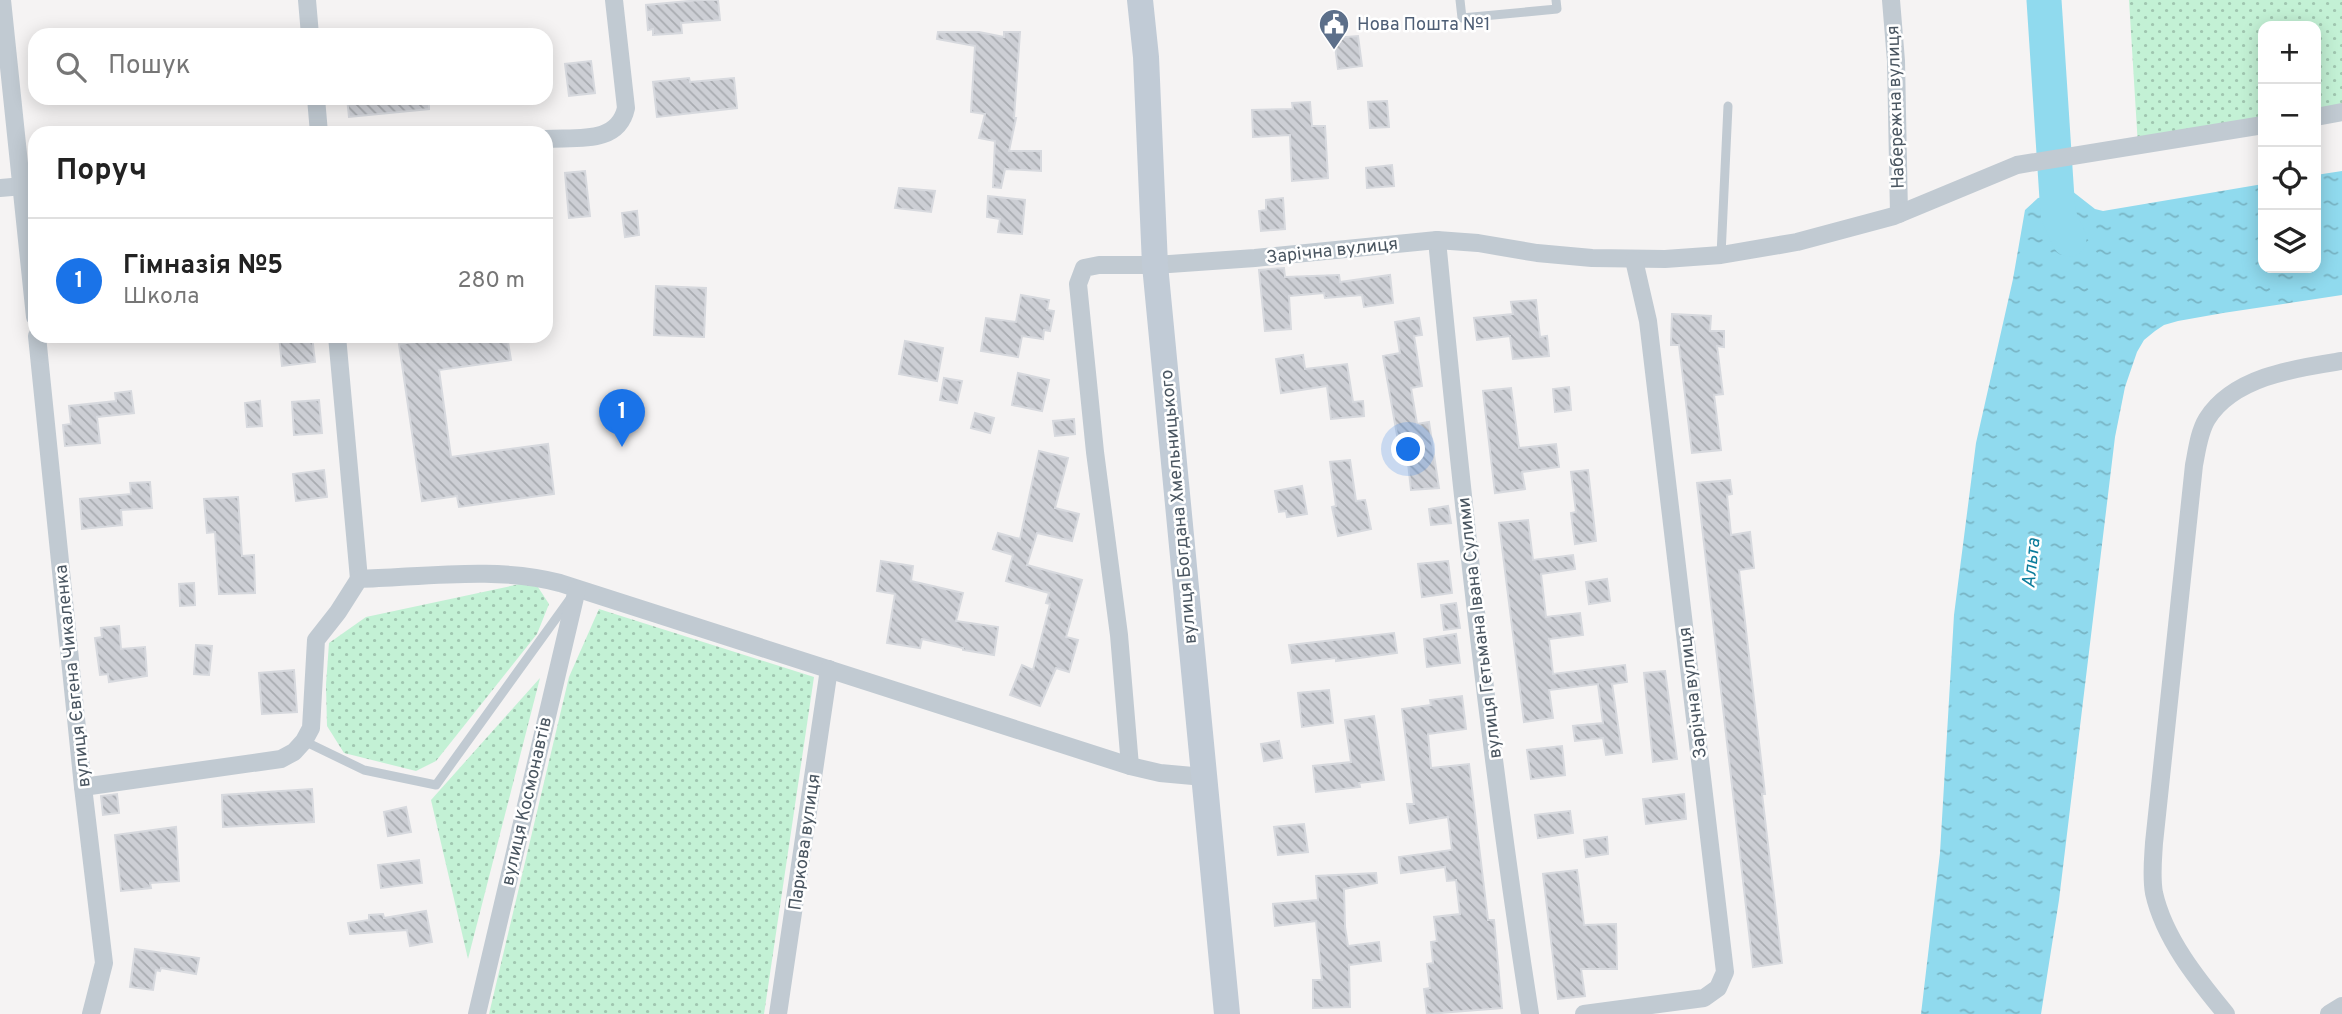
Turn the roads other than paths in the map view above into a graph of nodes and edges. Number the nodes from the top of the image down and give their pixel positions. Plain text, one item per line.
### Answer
1 (2, 0) edge
2 (307, 0) edge
3 (614, 0) edge
4 (1139, 0) edge
5 (1460, 0) edge
6 (1556, 0) edge
7 (1891, 0) edge
8 (309, 28) edge
9 (317, 105) edge
10 (1728, 106) dead end
11 (2342, 112) edge
12 (2321, 116) edge
13 (318, 126) edge
14 (2258, 126) edge
15 (553, 139) edge
16 (28, 185) edge
17 (0, 188) edge
18 (1899, 214) junction
19 (1437, 240) junction
20 (1721, 255) junction
21 (1634, 260) junction
22 (1155, 265) junction
23 (38, 343) edge
24 (338, 343) edge
25 (2342, 361) edge
26 (359, 579) junction
27 (577, 589) junction
28 (830, 669) junction
29 (304, 741) junction
30 (1130, 766) junction
31 (1204, 776) junction
32 (83, 787) junction
33 (2342, 1006) edge
34 (91, 1014) edge
35 (477, 1014) edge
36 (778, 1014) edge
37 (1227, 1014) edge
38 (1530, 1014) edge
39 (1584, 1014) edge
40 (2227, 1014) edge
41 (2329, 1014) edge

1 - 16 street
2 - 8 street
3 - 15 street
4 - 22 main road, вулиця Богдана Хмельницького
5 - 6 lane
7 - 18 street, Набережна вулиця
9 - 13 street
10 - 20 lane
11 - 12 street
14 - 18 street, Зарічна вулиця
16 - 17 street
18 - 20 street, Зарічна вулиця
19 - 21 street, Зарічна вулиця
19 - 22 street, Зарічна вулиця
19 - 38 street, вулиця Гетьмана Івана Сулими
20 - 21 street, Зарічна вулиця
21 - 39 street, Зарічна вулиця
22 - 30 street, Зарічна вулиця
22 - 31 main road, вулиця Богдана Хмельницького
23 - 32 street, вулиця Євгена Чикаленка
24 - 26 street
25 - 40 street
26 - 27 street
26 - 29 street
27 - 28 street
27 - 29 lane
27 - 35 street, вулиця Космонавтів
28 - 30 street
28 - 36 street, Паркова вулиця
29 - 32 street
30 - 31 street
31 - 37 main road, вулиця Богдана Хмельницького
32 - 34 street, вулиця Євгена Чикаленка
33 - 41 street

